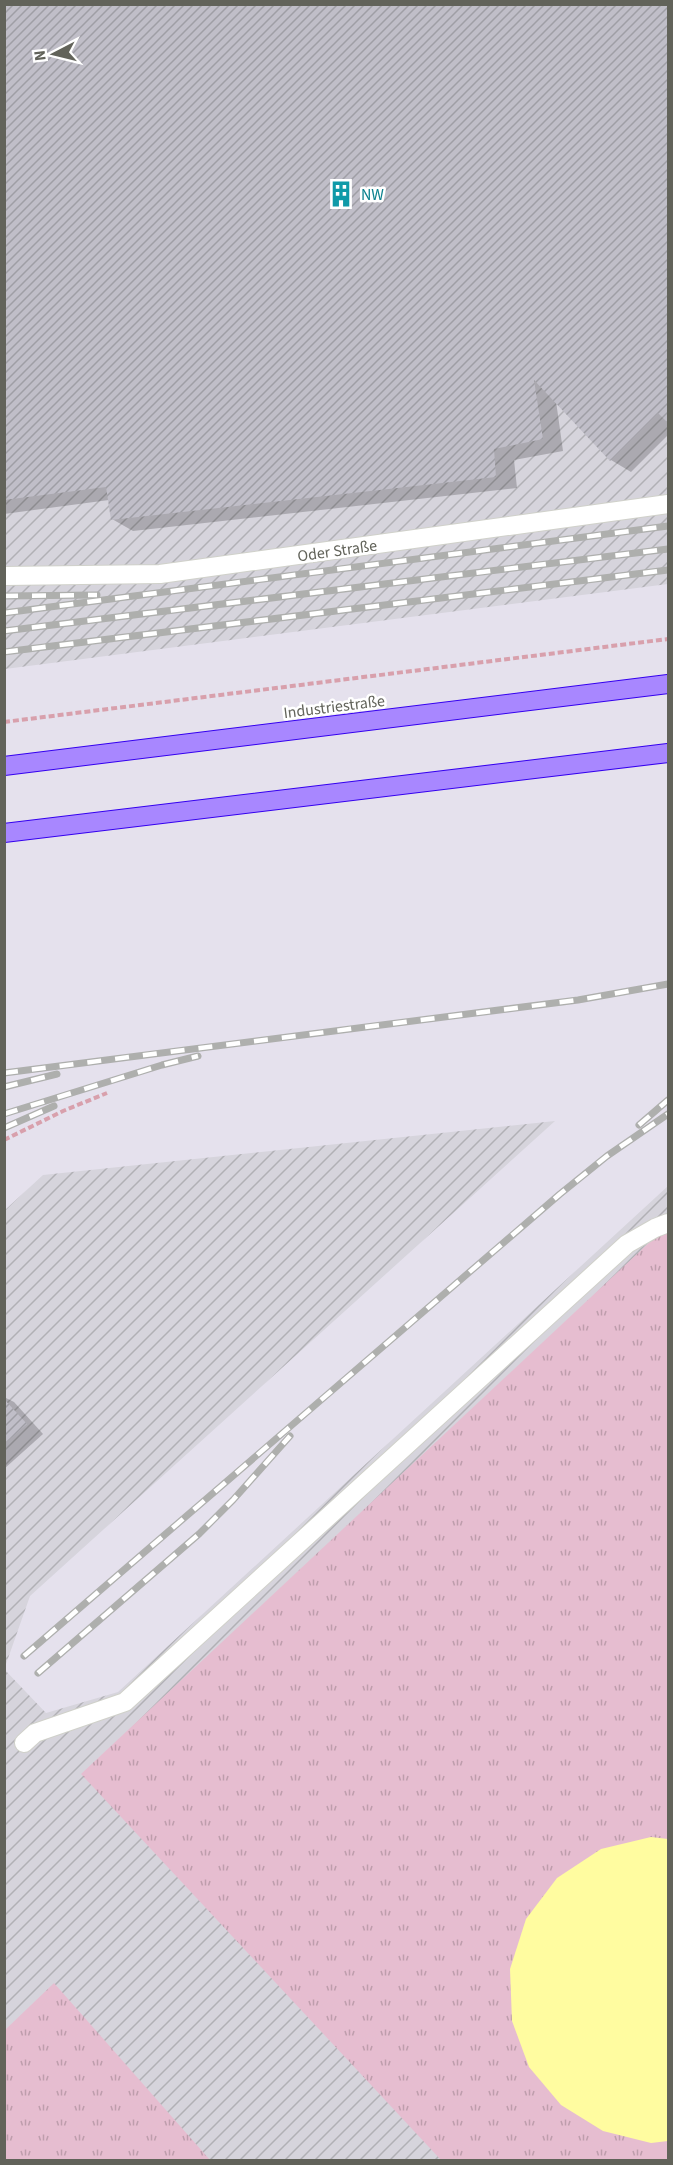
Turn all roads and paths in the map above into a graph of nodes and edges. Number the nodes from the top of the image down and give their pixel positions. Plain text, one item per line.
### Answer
1 (669, 504) edge
2 (4, 576) edge
3 (669, 639) edge
4 (669, 684) edge
5 (4, 722) edge
6 (669, 753) edge
7 (4, 766) edge
8 (4, 833) edge
9 (107, 1093) dead end
10 (4, 1140) edge
11 (669, 1223) edge
12 (24, 1743) dead end

1 - 2 lane, Oder Straße
3 - 5 path
4 - 7 highway, Industriestraße
6 - 8 highway
9 - 10 path
11 - 12 lane

